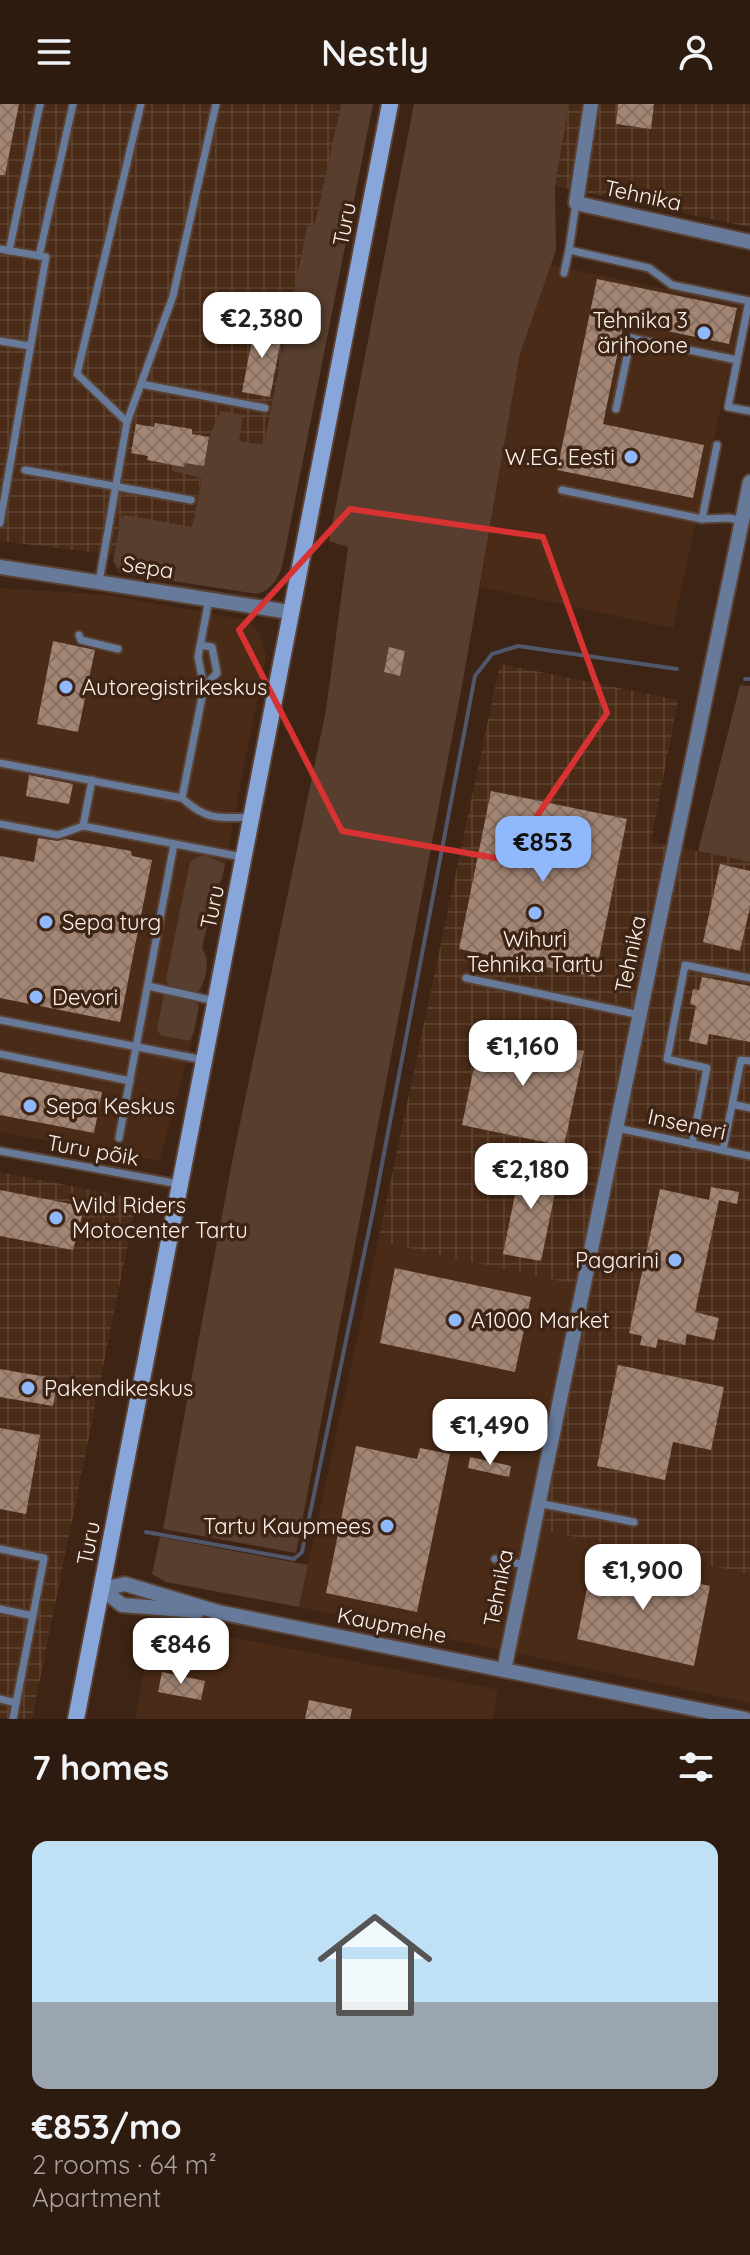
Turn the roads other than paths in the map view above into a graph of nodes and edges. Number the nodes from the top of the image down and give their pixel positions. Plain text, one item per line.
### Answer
1 (40, 104) edge
2 (73, 104) edge
3 (141, 104) edge
4 (216, 104) edge
5 (390, 104) edge
6 (591, 104) edge
7 (576, 203) junction
8 (750, 242) edge
9 (0, 249) edge
10 (569, 250) junction
11 (9, 251) junction
12 (39, 256) junction
13 (564, 273) dead end
14 (0, 341) edge
15 (30, 346) junction
16 (737, 360) junction
17 (141, 384) junction
18 (265, 408) dead end
19 (616, 409) dead end
20 (750, 411) edge
21 (127, 422) junction
22 (717, 445) dead end
23 (25, 470) dead end
24 (750, 482) edge
25 (116, 487) junction
26 (562, 490) dead end
27 (2, 500) edge
28 (191, 500) dead end
29 (702, 519) junction
30 (743, 521) junction
31 (0, 523) edge
32 (0, 567) edge
33 (99, 582) junction
34 (209, 599) junction
35 (290, 612) junction
36 (79, 635) dead end
37 (200, 645) junction
38 (118, 649) dead end
39 (204, 687) junction
40 (0, 763) edge
41 (92, 780) junction
42 (182, 798) junction
43 (252, 817) junction
44 (0, 824) edge
45 (83, 826) junction
46 (174, 844) junction
47 (244, 858) junction
48 (466, 978) dead end
49 (750, 978) edge
50 (148, 986) junction
51 (215, 1001) junction
52 (640, 1015) junction
53 (0, 1020) edge
54 (136, 1047) junction
55 (0, 1054) edge
56 (204, 1060) junction
57 (750, 1061) edge
58 (130, 1081) junction
59 (732, 1104) junction
60 (750, 1108) edge
61 (617, 1128) junction
62 (119, 1138) dead end
63 (692, 1144) junction
64 (723, 1150) junction
65 (0, 1151) edge
66 (750, 1156) edge
67 (180, 1185) junction
68 (538, 1503) junction
69 (634, 1522) dead end
70 (0, 1549) edge
71 (495, 1559) dead end
72 (525, 1565) junction
73 (102, 1589) junction
74 (0, 1609) edge
75 (33, 1616) junction
76 (504, 1670) junction
77 (0, 1699) edge
78 (16, 1703) junction
79 (13, 1719) edge
80 (76, 1719) edge
81 (745, 1719) edge

1 - 11 lane
2 - 12 lane
3 - 21 lane
4 - 17 lane
5 - 35 main road, Turu
6 - 7 street, Tehnika
7 - 8 street, Tehnika
7 - 10 lane
9 - 11 lane
10 - 13 lane
10 - 16 lane
11 - 12 lane
12 - 15 lane
14 - 15 lane
15 - 27 lane
16 - 19 lane
16 - 20 lane
17 - 18 lane
17 - 21 lane
21 - 25 lane
22 - 29 lane
23 - 25 lane
24 - 30 street, Tehnika
25 - 28 lane
25 - 33 lane
26 - 29 lane
27 - 31 lane
29 - 30 lane
30 - 52 street, Tehnika
32 - 33 street, Sepa
33 - 34 street, Sepa
34 - 35 street, Sepa
34 - 37 lane
35 - 43 main road, Turu
36 - 38 lane
37 - 39 lane
37 - 39 lane
39 - 42 lane
40 - 41 lane
41 - 42 lane
41 - 45 lane
42 - 43 lane
43 - 47 main road, Turu
44 - 45 lane
45 - 46 lane
46 - 47 lane
46 - 50 lane
47 - 51 main road, Turu
48 - 52 lane
49 - 63 lane
50 - 51 lane
50 - 54 lane
51 - 56 main road, Turu
52 - 61 street, Tehnika
53 - 54 lane
54 - 56 lane
54 - 58 lane
55 - 58 lane
56 - 67 main road, Turu
57 - 59 lane
58 - 62 lane
59 - 60 lane
59 - 64 lane
61 - 63 lane, Inseneri
61 - 68 street, Tehnika
63 - 64 lane, Inseneri
64 - 66 lane, Inseneri
65 - 67 lane, Turu põik
67 - 73 main road, Turu
68 - 69 lane
68 - 72 street, Tehnika
70 - 75 lane
71 - 72 lane
72 - 76 street, Tehnika
73 - 76 street, Kaupmehe
73 - 80 main road, Turu
74 - 75 lane
75 - 78 lane
76 - 81 street, Kaupmehe
77 - 78 lane
78 - 79 lane

